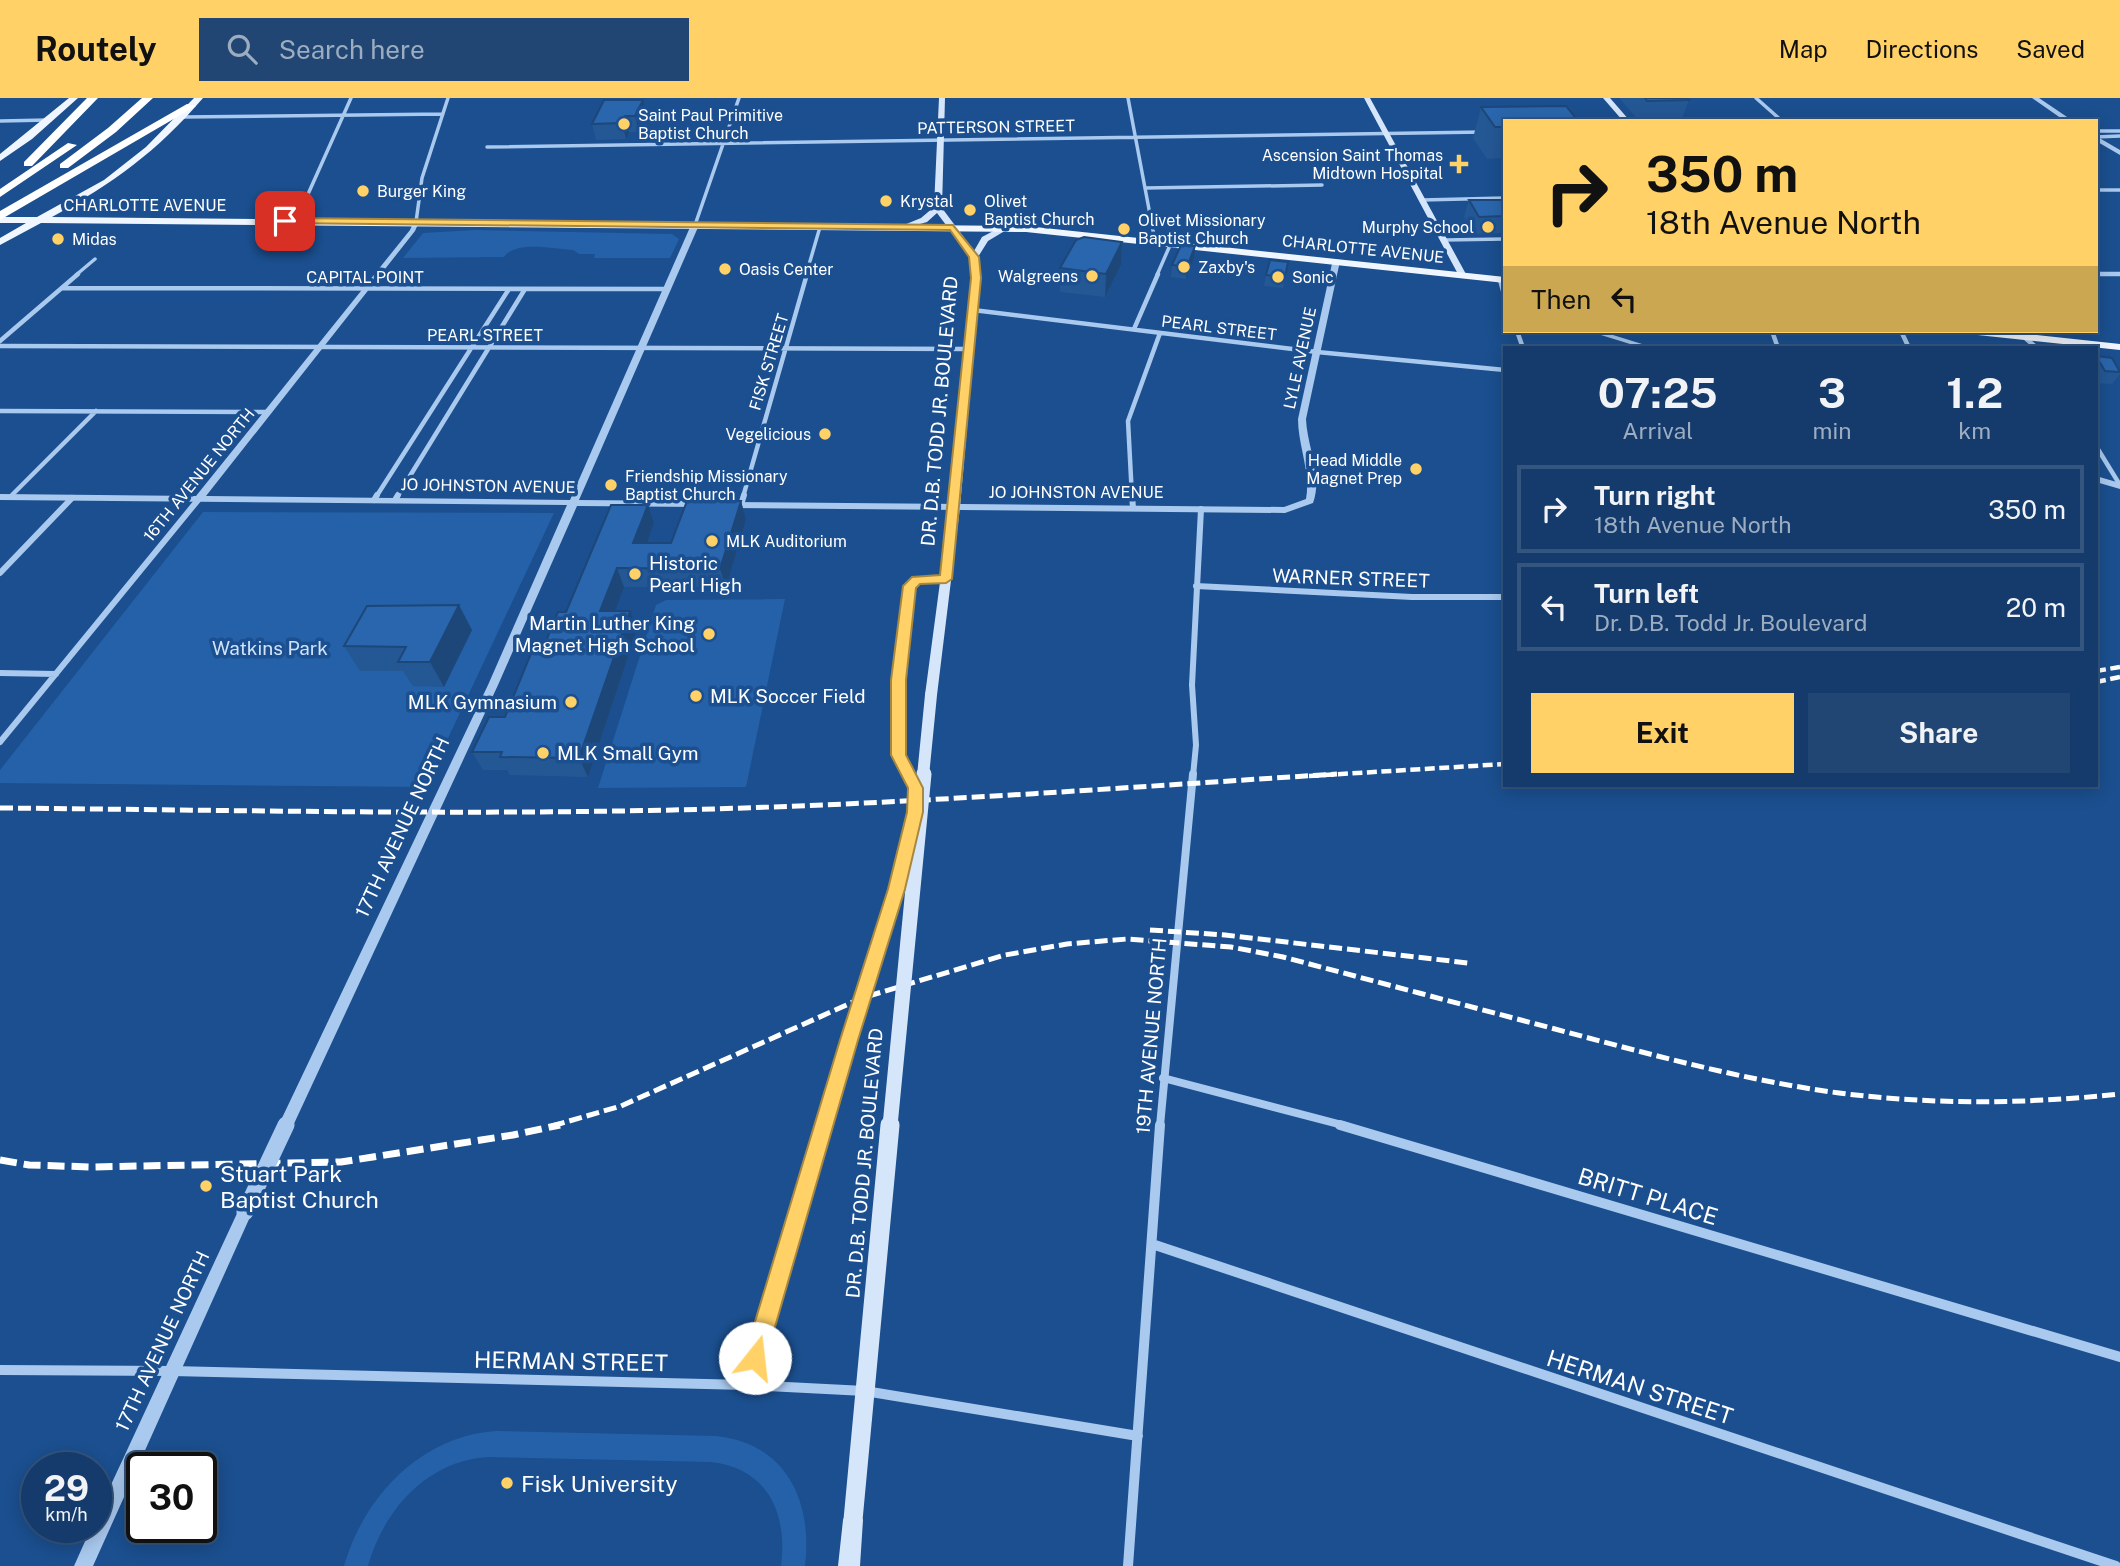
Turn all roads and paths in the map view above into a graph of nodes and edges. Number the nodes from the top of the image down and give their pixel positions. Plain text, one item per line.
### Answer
1 (74, 98) edge
2 (93, 98) edge
3 (351, 98) edge
4 (448, 98) edge
5 (739, 98) edge
6 (943, 98) edge
7 (1128, 98) edge
8 (1367, 98) edge
9 (1606, 98) edge
10 (1756, 98) edge
11 (2035, 98) edge
12 (147, 99) edge
13 (195, 102) edge
14 (443, 114) junction
15 (343, 116) junction
16 (182, 117) junction
17 (1625, 119) edge
18 (1780, 119) edge
19 (2067, 119) edge
20 (49, 120) junction
21 (0, 121) edge
22 (2098, 131) edge
23 (2120, 131) edge
24 (1485, 132) edge
25 (1386, 133) junction
26 (86, 134) dead end
27 (2120, 136) edge
28 (1134, 137) junction
29 (2098, 137) edge
30 (2098, 138) edge
31 (941, 140) junction
32 (723, 144) junction
33 (487, 147) dead end
34 (2120, 153) edge
35 (0, 158) edge
36 (0, 184) edge
37 (1322, 185) dead end
38 (1145, 188) junction
39 (2098, 190) edge
40 (2120, 190) edge
41 (1503, 198) edge
42 (1422, 200) junction
43 (3, 201) edge
44 (938, 208) junction
45 (0, 218) edge
46 (41, 221) junction
47 (296, 221) junction
48 (415, 222) junction
49 (695, 225) junction
50 (820, 227) junction
51 (903, 228) junction
52 (953, 228) junction
53 (1004, 229) junction
54 (1503, 239) edge
55 (1444, 240) junction
56 (1155, 241) junction
57 (0, 242) edge
58 (1171, 243) junction
59 (974, 257) junction
60 (95, 258) dead end
61 (1336, 261) junction
62 (2098, 274) edge
63 (2120, 274) edge
64 (1463, 276) junction
65 (1502, 280) edge
66 (62, 288) junction
67 (367, 289) junction
68 (509, 289) junction
69 (524, 289) junction
70 (668, 289) junction
71 (973, 310) junction
72 (1134, 329) junction
73 (1160, 332) junction
74 (1599, 333) edge
75 (2020, 333) edge
76 (0, 343) edge
77 (320, 346) junction
78 (1644, 346) edge
79 (2035, 346) edge
80 (472, 347) junction
81 (490, 347) junction
82 (643, 347) junction
83 (2120, 347) edge
84 (786, 349) junction
85 (969, 349) junction
86 (1317, 352) junction
87 (1503, 370) edge
88 (0, 411) edge
89 (96, 411) junction
90 (268, 412) junction
91 (2098, 449) edge
92 (2098, 480) edge
93 (2120, 486) edge
94 (5, 497) edge
95 (72, 498) junction
96 (198, 500) junction
97 (374, 500) junction
98 (395, 500) junction
99 (1310, 501) joint
100 (574, 502) junction
101 (741, 505) junction
102 (955, 507) junction
103 (1133, 508) junction
104 (1200, 509) junction
105 (0, 573) edge
106 (946, 579) junction
107 (1196, 586) junction
108 (1503, 597) edge
109 (0, 673) edge
110 (56, 674) junction
111 (0, 742) edge
112 (1163, 1078) junction
113 (1152, 1244) junction
114 (2120, 1357) edge
115 (0, 1370) edge
116 (173, 1371) junction
117 (747, 1385) junction
118 (1138, 1436) junction
119 (83, 1566) edge
120 (849, 1566) edge
121 (1128, 1566) edge
122 (2116, 1566) edge

1 - 20 main road
2 - 36 highway
3 - 15 street
4 - 14 street
5 - 32 street, 17TH AVENUE NORTH
6 - 31 main road
7 - 28 street
8 - 25 main road
9 - 17 main road
10 - 18 street
11 - 19 street
12 - 43 highway
13 - 16 main road
13 - 45 highway
14 - 15 street
14 - 48 street
15 - 16 street
15 - 47 street
16 - 46 main road
20 - 21 street
20 - 35 main road
22 - 23 street
24 - 25 street, PATTERSON STREET
25 - 28 street, PATTERSON STREET
25 - 42 main road
26 - 43 highway
27 - 29 street
28 - 31 street, PATTERSON STREET
28 - 38 street
30 - 34 street
31 - 32 street, PATTERSON STREET
31 - 44 main road
32 - 33 street, PATTERSON STREET
32 - 49 street, 17TH AVENUE NORTH
37 - 38 street
38 - 56 street
39 - 40 street
41 - 42 street
42 - 55 main road
44 - 51 main road
44 - 52 main road, DR. D.B. TODD JR. BOULEVARD
45 - 46 main road, CHARLOTTE AVENUE
46 - 47 main road, CHARLOTTE AVENUE
46 - 57 main road
47 - 48 main road, CHARLOTTE AVENUE
48 - 49 main road, CHARLOTTE AVENUE
48 - 67 street, 16TH AVENUE NORTH
49 - 50 main road, CHARLOTTE AVENUE
49 - 70 street, 17TH AVENUE NORTH
50 - 51 main road, CHARLOTTE AVENUE
50 - 84 street, FISK STREET
51 - 52 main road, CHARLOTTE AVENUE
52 - 53 main road, CHARLOTTE AVENUE
52 - 59 main road, DR. D.B. TODD JR. BOULEVARD
53 - 56 main road, CHARLOTTE AVENUE
53 - 59 main road
54 - 55 street
55 - 64 main road
56 - 58 main road, CHARLOTTE AVENUE
58 - 61 main road, CHARLOTTE AVENUE
58 - 72 street
59 - 71 main road, DR. D.B. TODD JR. BOULEVARD
60 - 66 street
61 - 64 main road, CHARLOTTE AVENUE
61 - 86 street, LYLE AVENUE
62 - 63 street
64 - 65 main road, CHARLOTTE AVENUE
66 - 67 street, CAPITAL POINT
66 - 76 street
67 - 68 street, CAPITAL POINT
67 - 77 street, 16TH AVENUE NORTH
68 - 69 street, CAPITAL POINT
68 - 80 street
69 - 70 street, CAPITAL POINT
69 - 81 street
70 - 82 street, 17TH AVENUE NORTH
71 - 72 street, PEARL STREET
71 - 85 main road, DR. D.B. TODD JR. BOULEVARD
72 - 73 street, PEARL STREET
73 - 86 street, PEARL STREET
73 - 103 street
74 - 78 street
75 - 79 street
75 - 83 main road
76 - 77 street, PEARL STREET
77 - 80 street, PEARL STREET
77 - 90 street, 16TH AVENUE NORTH
80 - 81 street, PEARL STREET
80 - 97 street
81 - 82 street, PEARL STREET
81 - 98 street
82 - 84 street, PEARL STREET
82 - 100 street, 17TH AVENUE NORTH
84 - 85 street, PEARL STREET
84 - 101 street, FISK STREET
85 - 102 main road, DR. D.B. TODD JR. BOULEVARD
86 - 87 street, PEARL STREET
86 - 99 street, LYLE AVENUE
88 - 89 street
89 - 90 street
89 - 94 street
90 - 96 street, 16TH AVENUE NORTH
91 - 93 street
92 - 93 street
94 - 95 street, JO JOHNSTON AVENUE
95 - 96 street, JO JOHNSTON AVENUE
95 - 105 street
96 - 97 street, JO JOHNSTON AVENUE
96 - 110 street, 16TH AVENUE NORTH
97 - 98 street, JO JOHNSTON AVENUE
98 - 100 street, JO JOHNSTON AVENUE
99 - 104 street, JO JOHNSTON AVENUE
100 - 101 street, JO JOHNSTON AVENUE
100 - 116 street, 17TH AVENUE NORTH, bridge
101 - 102 street, JO JOHNSTON AVENUE
102 - 103 street, JO JOHNSTON AVENUE
102 - 106 main road, DR. D.B. TODD JR. BOULEVARD
103 - 104 street, JO JOHNSTON AVENUE
104 - 107 street, 19TH AVENUE NORTH
106 - 117 street
106 - 120 main road, DR. D.B. TODD JR. BOULEVARD, bridge
107 - 108 street, WARNER STREET
107 - 112 street, 19TH AVENUE NORTH
109 - 110 street
110 - 111 street, 16TH AVENUE NORTH
112 - 113 street, 19TH AVENUE NORTH
112 - 114 street, BRITT PLACE
113 - 118 street, 19TH AVENUE NORTH
113 - 122 street, HERMAN STREET
115 - 116 street, HERMAN STREET
116 - 117 street, HERMAN STREET
116 - 119 street, 17TH AVENUE NORTH
117 - 118 street, HERMAN STREET
118 - 121 street, 19TH AVENUE NORTH

